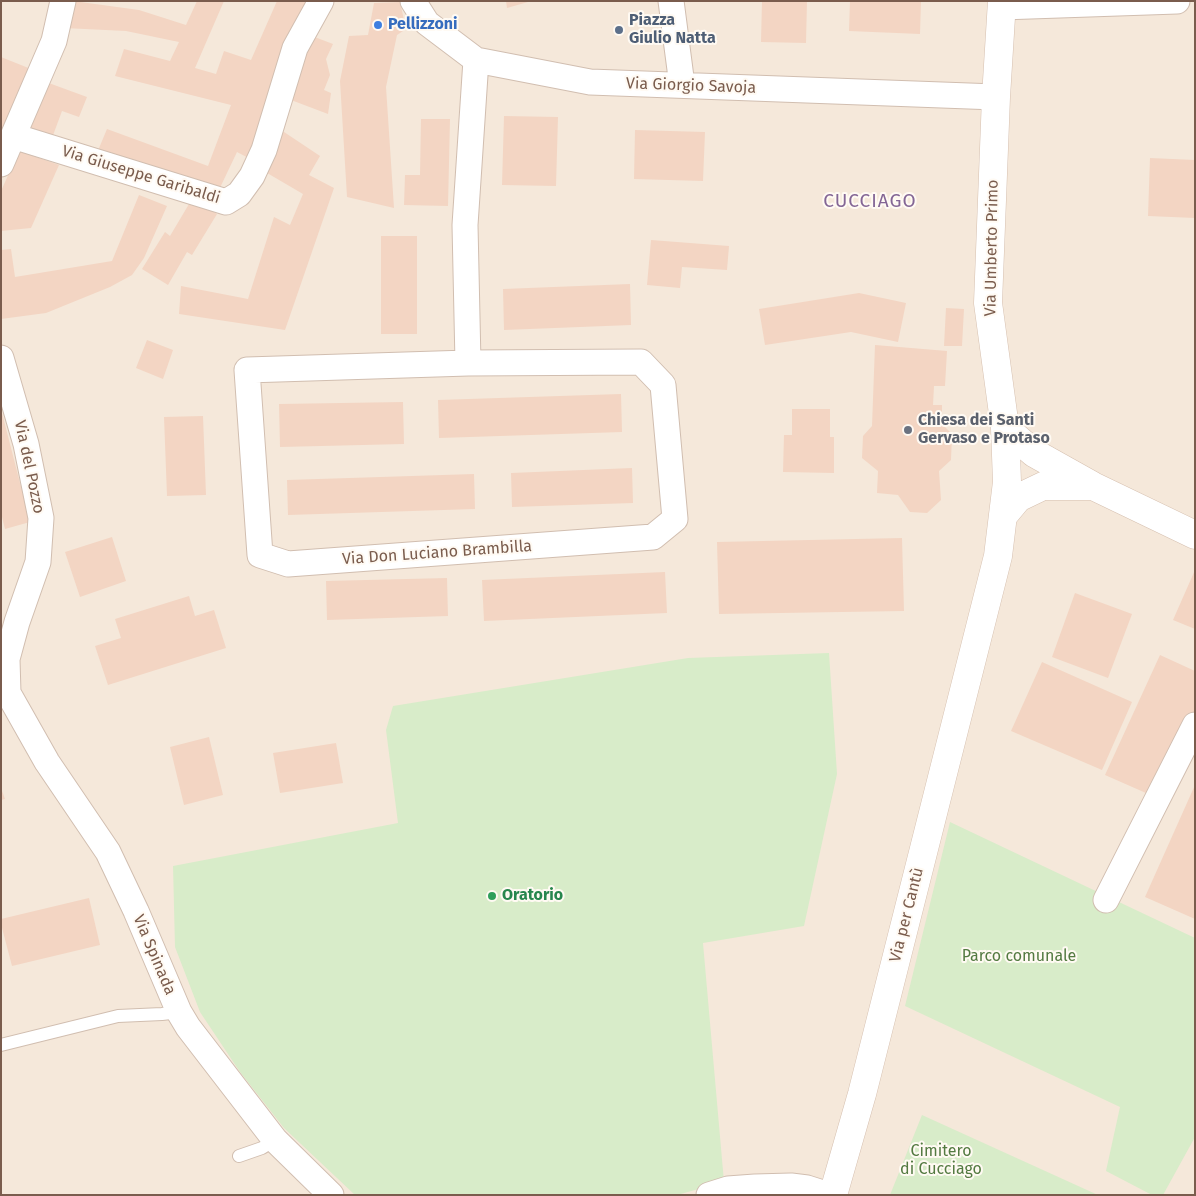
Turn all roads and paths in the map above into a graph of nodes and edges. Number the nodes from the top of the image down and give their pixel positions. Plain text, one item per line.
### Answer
1 (63, 1) edge
2 (321, 1) edge
3 (413, 1) edge
4 (671, 1) edge
5 (1177, 1) edge
6 (1002, 4) edge
7 (476, 60) junction
8 (682, 85) junction
9 (996, 97) junction
10 (13, 136) junction
11 (1, 164) edge
12 (1, 358) edge
13 (468, 363) junction
14 (1005, 428) junction
15 (1093, 486) junction
16 (1003, 516) junction
17 (1195, 535) edge
18 (978, 635) joint
19 (5, 694) edge
20 (1195, 725) edge
21 (1106, 900) dead end
22 (179, 1012) junction
23 (1, 1045) edge
24 (275, 1140) junction
25 (239, 1156) dead end
26 (763, 1191) edge
27 (331, 1195) edge
28 (709, 1195) edge
29 (831, 1195) edge

1 - 10 street
2 - 10 street, Via Giuseppe Garibaldi
3 - 7 street, Via Giorgio Savoja
4 - 8 street
5 - 6 street, Via Umberto Primo
6 - 9 main road, Via Umberto Primo
7 - 8 street, Via Giorgio Savoja
7 - 13 street
8 - 9 street, Via Giorgio Savoja
9 - 14 main road, Via Umberto Primo
10 - 11 street
12 - 19 street, Via del Pozzo
13 - 13 street, Via Don Luciano Brambilla
14 - 15 main road
14 - 16 main road, Via Umberto Primo
15 - 16 main road
15 - 17 main road
16 - 18 main road, Via Umberto Primo
18 - 29 main road, Via per Cantù
19 - 22 street, Via Spinada
20 - 21 street
22 - 23 lane
22 - 24 street, Via Spinada
24 - 25 lane
24 - 27 street, Via Spinada
26 - 28 street
26 - 29 street

